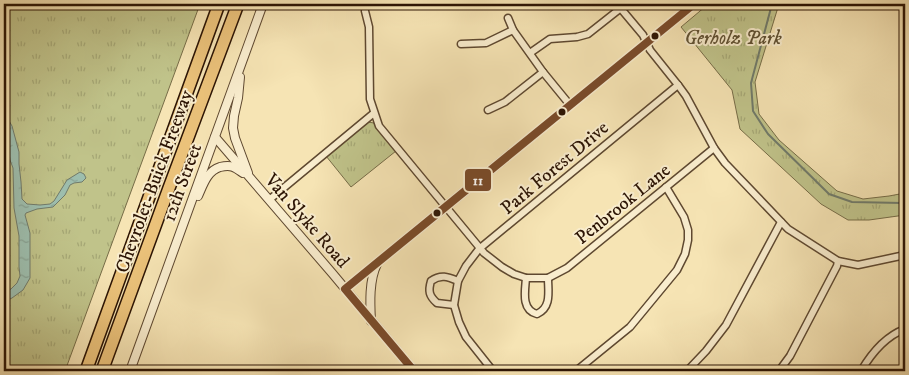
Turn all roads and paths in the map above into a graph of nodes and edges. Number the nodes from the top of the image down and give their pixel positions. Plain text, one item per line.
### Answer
1 (219, 4) edge
2 (238, 4) edge
3 (263, 4) edge
4 (694, 4) edge
5 (621, 5) edge
6 (365, 11) dead end
7 (508, 18) dead end
8 (513, 30) junction
9 (646, 42) junction
10 (461, 44) dead end
11 (530, 53) junction
12 (240, 66) junction
13 (543, 72) junction
14 (678, 84) junction
15 (570, 106) junction
16 (488, 110) dead end
17 (374, 113) junction
18 (215, 137) junction
19 (714, 148) junction
20 (250, 177) junction
21 (666, 187) junction
22 (269, 200) junction
23 (446, 207) junction
24 (781, 222) junction
25 (178, 236) junction
26 (480, 249) junction
27 (905, 255) edge
28 (838, 261) junction
29 (377, 263) junction
30 (526, 278) junction
31 (548, 278) junction
32 (458, 281) junction
33 (345, 289) junction
34 (454, 305) junction
35 (372, 321) junction
36 (905, 329) edge
37 (86, 371) edge
38 (102, 371) edge
39 (130, 371) edge
40 (414, 371) edge
41 (493, 371) edge
42 (576, 371) edge
43 (687, 371) edge
44 (779, 371) edge
45 (861, 371) edge

1 - 37 highway, Chevrolet-Buick Freeway
2 - 38 highway, Chevrolet-Buick Freeway
3 - 12 street, 12th Street
4 - 9 street
5 - 9 street
5 - 11 street
6 - 17 street, Penbrook Lane
7 - 8 street
8 - 10 street
8 - 11 street
9 - 14 street
9 - 15 street
11 - 13 street
12 - 18 street, 12th Street
12 - 20 street
13 - 15 street
13 - 16 street
14 - 19 street
14 - 26 street, Park Forest Drive
15 - 23 street
17 - 22 street
17 - 23 street, Penbrook Lane
18 - 20 street, Van Slyke Road
18 - 25 street, 12th Street
19 - 21 street, Penbrook Lane
19 - 24 street
20 - 22 street, Van Slyke Road
20 - 25 street
21 - 31 street, Penbrook Lane
21 - 42 street
22 - 33 street, Van Slyke Road
23 - 26 street, Penbrook Lane
23 - 29 street
24 - 28 street
24 - 43 street
25 - 39 street, 12th Street
26 - 30 street, Penbrook Lane
26 - 32 street, Park Forest Drive
27 - 28 street
28 - 44 street
29 - 33 street
29 - 35 street
30 - 31 street, Penbrook Lane
30 - 31 street
32 - 34 street, Park Forest Drive
32 - 34 street
33 - 35 street, Van Slyke Road
34 - 41 street, Park Forest Drive
35 - 40 street, Van Slyke Road
36 - 45 street

